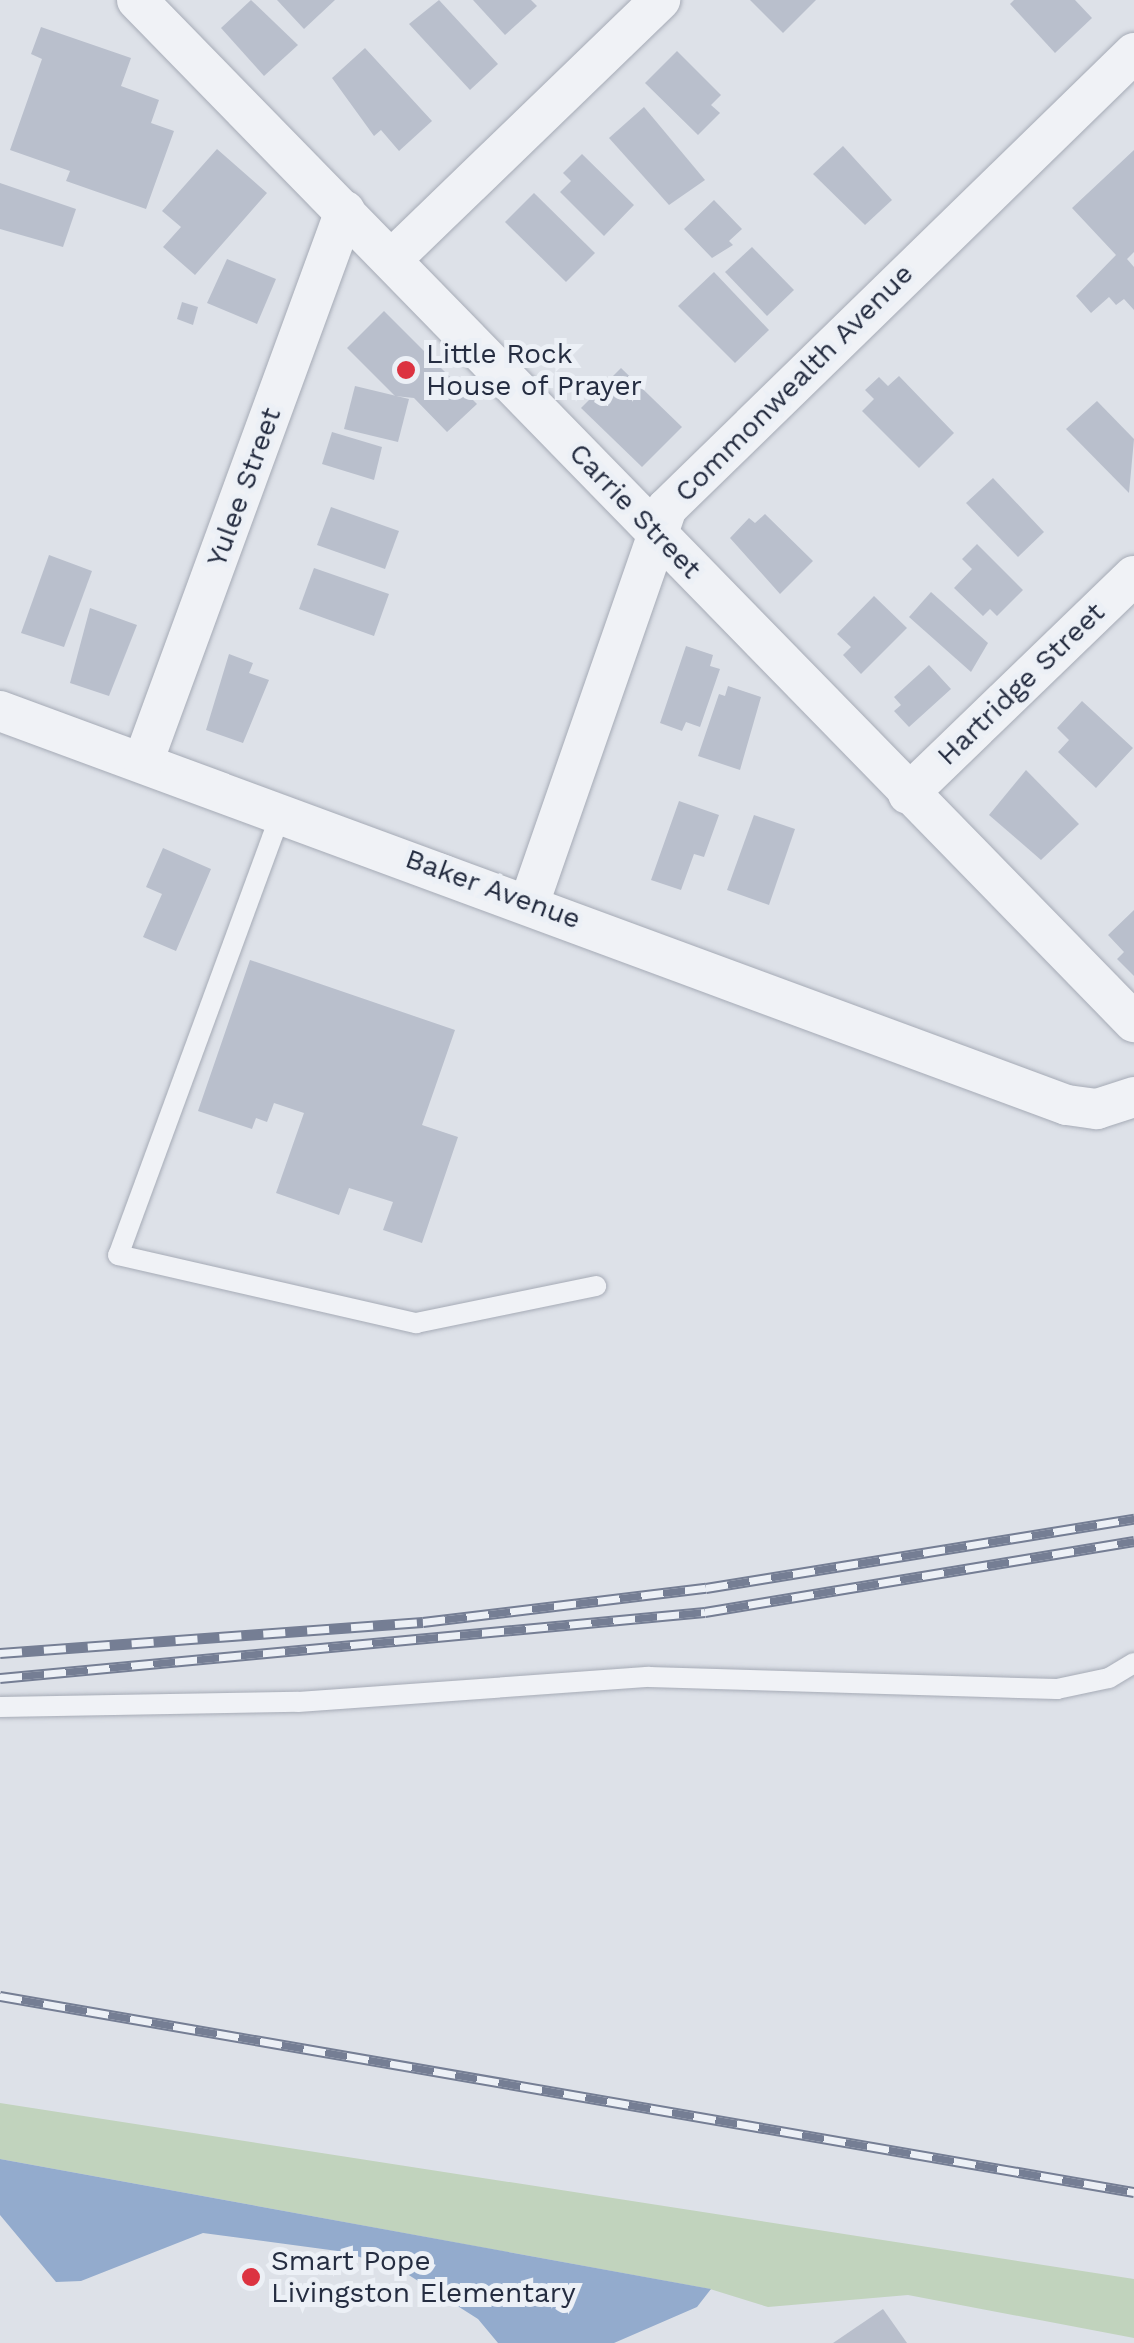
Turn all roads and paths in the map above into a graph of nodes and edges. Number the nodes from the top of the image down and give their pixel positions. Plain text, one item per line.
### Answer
1 (660, 0) edge
2 (148, 4) edge
3 (1134, 53) edge
4 (345, 211) junction
5 (392, 259) junction
6 (657, 534) junction
7 (1134, 576) edge
8 (0, 711) edge
9 (143, 762) junction
10 (908, 794) junction
11 (281, 813) junction
12 (530, 901) junction
13 (1134, 1022) edge
14 (1134, 1097) edge
15 (596, 1286) dead end
16 (1134, 1662) edge
17 (0, 1708) edge

1 - 5 street
2 - 4 street, Carrie Street
3 - 6 street, Commonwealth Avenue
4 - 5 street, Carrie Street
4 - 9 street, Yulee Street
5 - 6 street, Carrie Street
6 - 10 street, Carrie Street
6 - 12 street, Commonwealth Avenue
7 - 10 street, Hartridge Street
8 - 9 street, Baker Avenue
9 - 11 street, Baker Avenue
10 - 13 street, Carrie Street
11 - 12 street, Baker Avenue
11 - 15 lane
12 - 14 street, Baker Avenue
16 - 17 lane

